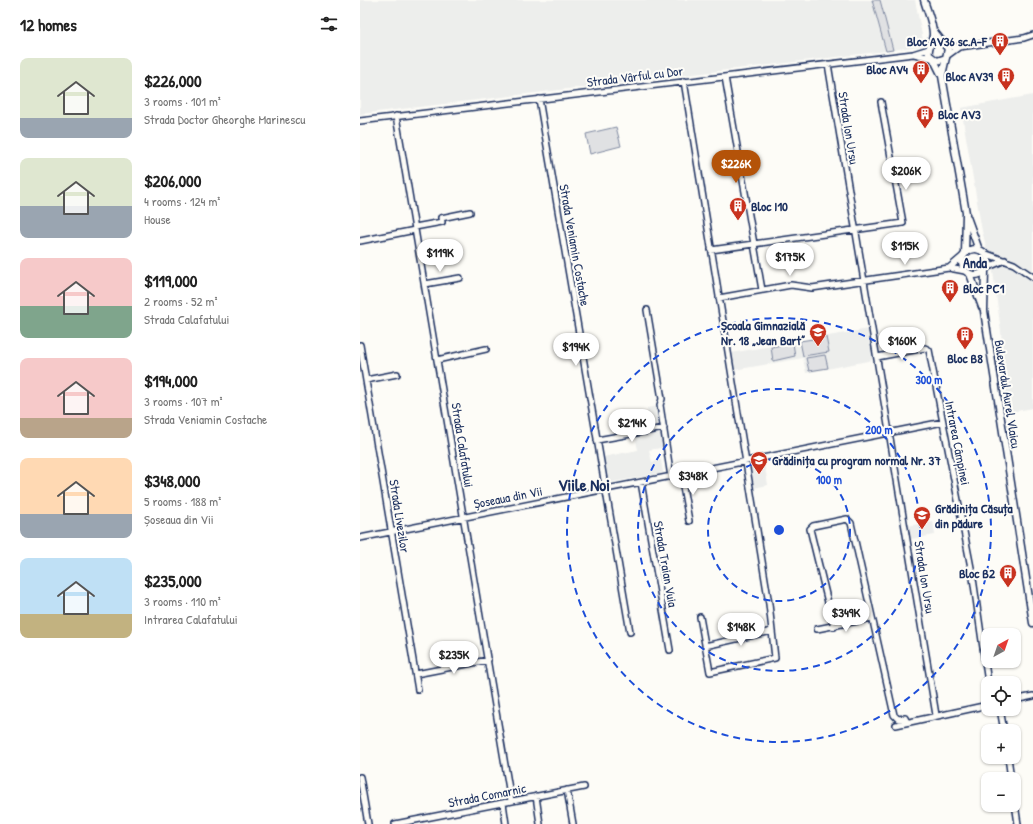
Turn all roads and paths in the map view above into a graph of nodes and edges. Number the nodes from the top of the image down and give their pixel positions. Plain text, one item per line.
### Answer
1 (924, 0) edge
2 (933, 30) junction
3 (1033, 35) edge
4 (945, 44) junction
5 (959, 47) junction
6 (929, 48) junction
7 (913, 54) junction
8 (947, 57) junction
9 (932, 59) junction
10 (828, 64) junction
11 (725, 76) junction
12 (942, 76) junction
13 (684, 82) junction
14 (539, 99) junction
15 (881, 102) dead end
16 (396, 116) junction
17 (360, 121) edge
18 (470, 212) dead end
19 (966, 212) junction
20 (415, 228) junction
21 (856, 231) junction
22 (360, 241) edge
23 (755, 244) junction
24 (711, 250) junction
25 (981, 252) junction
26 (964, 255) junction
27 (1005, 260) junction
28 (949, 268) junction
29 (986, 269) junction
30 (968, 273) junction
31 (460, 278) dead end
32 (1033, 278) edge
33 (864, 281) junction
34 (424, 284) junction
35 (762, 290) junction
36 (719, 298) junction
37 (646, 310) dead end
38 (984, 311) junction
39 (360, 345) edge
40 (486, 349) dead end
41 (361, 352) edge
42 (877, 357) junction
43 (437, 360) junction
44 (397, 374) dead end
45 (364, 378) edge
46 (943, 422) junction
47 (664, 428) junction
48 (889, 432) junction
49 (597, 440) junction
50 (746, 461) junction
51 (681, 475) junction
52 (670, 477) junction
53 (641, 482) junction
54 (605, 489) junction
55 (463, 517) junction
56 (689, 521) dead end
57 (391, 532) junction
58 (360, 538) edge
59 (700, 617) dead end
60 (872, 618) junction
61 (1033, 624) edge
62 (834, 627) junction
63 (817, 629) dead end
64 (772, 631) junction
65 (630, 632) dead end
66 (705, 646) junction
67 (670, 650) dead end
68 (488, 660) junction
69 (416, 674) junction
70 (987, 676) edge
71 (418, 690) dead end
72 (1033, 696) edge
73 (1021, 699) edge
74 (981, 706) edge
75 (936, 716) junction
76 (908, 722) junction
77 (896, 725) dead end
78 (360, 777) edge
79 (584, 787) dead end
80 (568, 790) junction
81 (361, 791) edge
82 (536, 796) junction
83 (511, 801) junction
84 (502, 803) junction
85 (1016, 812) edge
86 (413, 823) edge
87 (368, 824) edge
88 (395, 824) edge
89 (506, 824) edge
90 (540, 824) edge
91 (573, 824) edge
92 (1018, 824) edge

1 - 2 main road
2 - 4 main road
2 - 6 main road
3 - 5 street
4 - 5 street
4 - 6 main road
4 - 8 main road
5 - 8 street
6 - 7 street, Strada Vârful cu Dor
6 - 9 main road
7 - 9 street, Strada Vârful cu Dor
7 - 10 street, Strada Vârful cu Dor
8 - 9 main road
8 - 12 main road
9 - 12 main road
10 - 11 street, Strada Vârful cu Dor
10 - 21 street, Strada Ion Ursu
11 - 13 street, Strada Vârful cu Dor
11 - 23 street
12 - 19 main road
13 - 14 street, Strada Vârful cu Dor
13 - 24 street
14 - 16 street, Strada Vârful cu Dor
14 - 49 street, Strada Veniamin Costache
15 - 21 street
16 - 17 street, Strada Vârful cu Dor
16 - 20 street, Strada Calafatului
18 - 20 street
19 - 25 main road
19 - 26 main road
20 - 22 street
20 - 34 street, Strada Calafatului
21 - 23 street
21 - 33 street, Strada Ion Ursu
23 - 24 street
23 - 35 street
24 - 36 street
25 - 26 main road
25 - 27 street
25 - 29 main road
26 - 28 street
26 - 30 main road
27 - 29 street
27 - 32 street
28 - 30 street
28 - 33 street
29 - 30 main road
29 - 38 main road, Bulevardul Aurel Vlaicu
30 - 38 main road, Bulevardul Aurel Vlaicu
31 - 34 street
33 - 35 street
33 - 42 street, Strada Ion Ursu
34 - 43 street, Strada Calafatului
35 - 36 street
36 - 50 street
37 - 47 street
38 - 61 main road, Bulevardul Aurel Vlaicu
39 - 41 street, Strada Livezilor
40 - 43 street
41 - 45 street, Strada Livezilor
42 - 46 street, Intrarea Câmpinei
42 - 48 street, Strada Ion Ursu
43 - 55 street, Strada Calafatului
44 - 45 street
45 - 57 street, Strada Livezilor
46 - 48 street, Șoseaua din Vii
46 - 70 street, Intrarea Câmpinei
47 - 49 street
47 - 52 street
48 - 50 street, Șoseaua din Vii
48 - 75 street, Strada Ion Ursu
49 - 54 street, Strada Veniamin Costache
50 - 51 street, Șoseaua din Vii
50 - 64 street
51 - 52 street, Șoseaua din Vii
51 - 56 street
52 - 53 street, Șoseaua din Vii
53 - 54 street, Șoseaua din Vii
53 - 67 street, Strada Traian Vuia
54 - 55 street, Șoseaua din Vii
54 - 65 street, Strada Veniamin Costache
55 - 57 street, Șoseaua din Vii
55 - 68 street, Strada Calafatului
57 - 58 street, Șoseaua din Vii
57 - 69 street, Strada Livezilor
59 - 66 street
60 - 62 street
60 - 62 street
60 - 76 street
62 - 63 street
64 - 66 street
64 - 66 street
68 - 69 street
68 - 83 street, Strada Calafatului
69 - 71 street, Strada Livezilor
72 - 73 street
74 - 75 street
75 - 76 street
76 - 77 street
78 - 81 street
79 - 80 street, Strada Comarnic
80 - 82 street, Strada Comarnic
80 - 91 street
81 - 87 street
82 - 83 street, Strada Comarnic
82 - 90 street
83 - 84 street, Strada Comarnic
84 - 86 street, Strada Comarnic
84 - 89 street
85 - 92 street
86 - 88 street, Strada Comarnic

